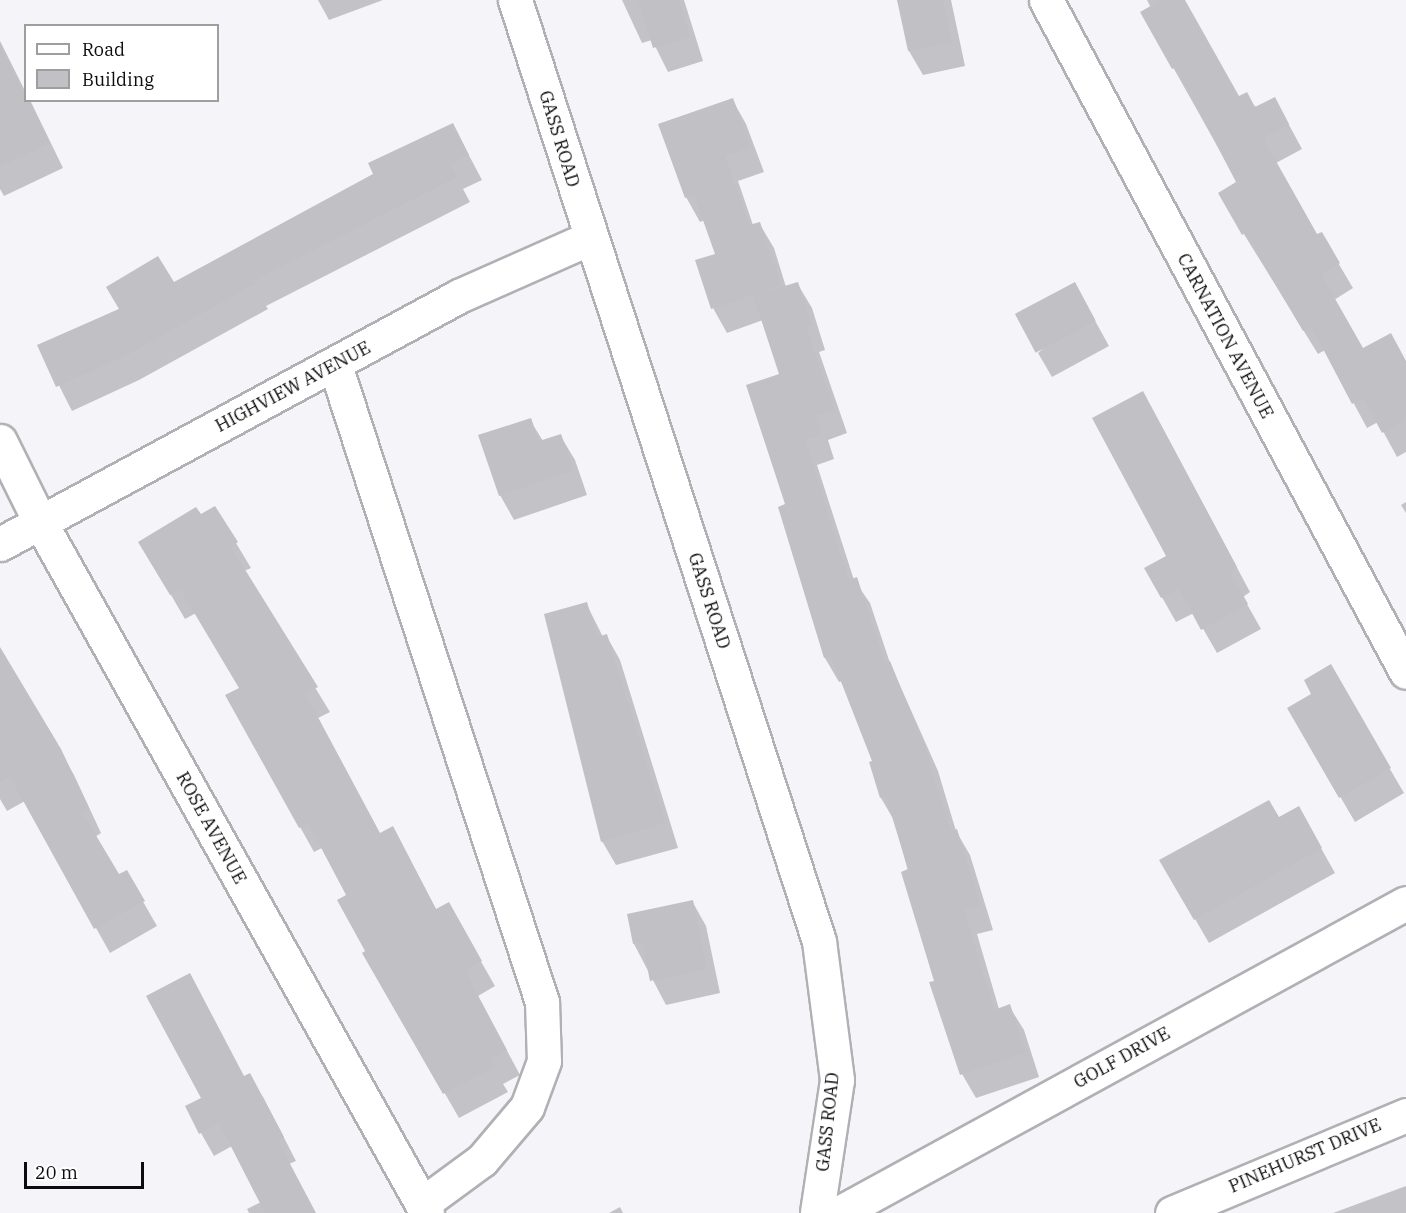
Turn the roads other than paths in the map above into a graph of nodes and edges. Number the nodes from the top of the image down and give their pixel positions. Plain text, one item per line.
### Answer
1 (515, 0) edge
2 (1046, 0) edge
3 (590, 238) junction
4 (335, 364) junction
5 (0, 441) edge
6 (40, 522) junction
7 (0, 544) edge
8 (1406, 672) edge
9 (1406, 903) edge
10 (1406, 1115) edge
11 (424, 1209) edge
12 (817, 1213) edge
13 (839, 1213) edge
14 (1172, 1213) edge

1 - 3 street, GASS ROAD
2 - 8 street, CARNATION AVENUE
3 - 4 street, HIGHVIEW AVENUE
3 - 12 street, GASS ROAD
4 - 6 street, HIGHVIEW AVENUE
4 - 11 street
5 - 6 street, ROSE AVENUE
6 - 7 street, HIGHVIEW AVENUE
6 - 11 street, ROSE AVENUE
9 - 13 street, GOLF DRIVE
10 - 14 street, PINEHURST DRIVE

